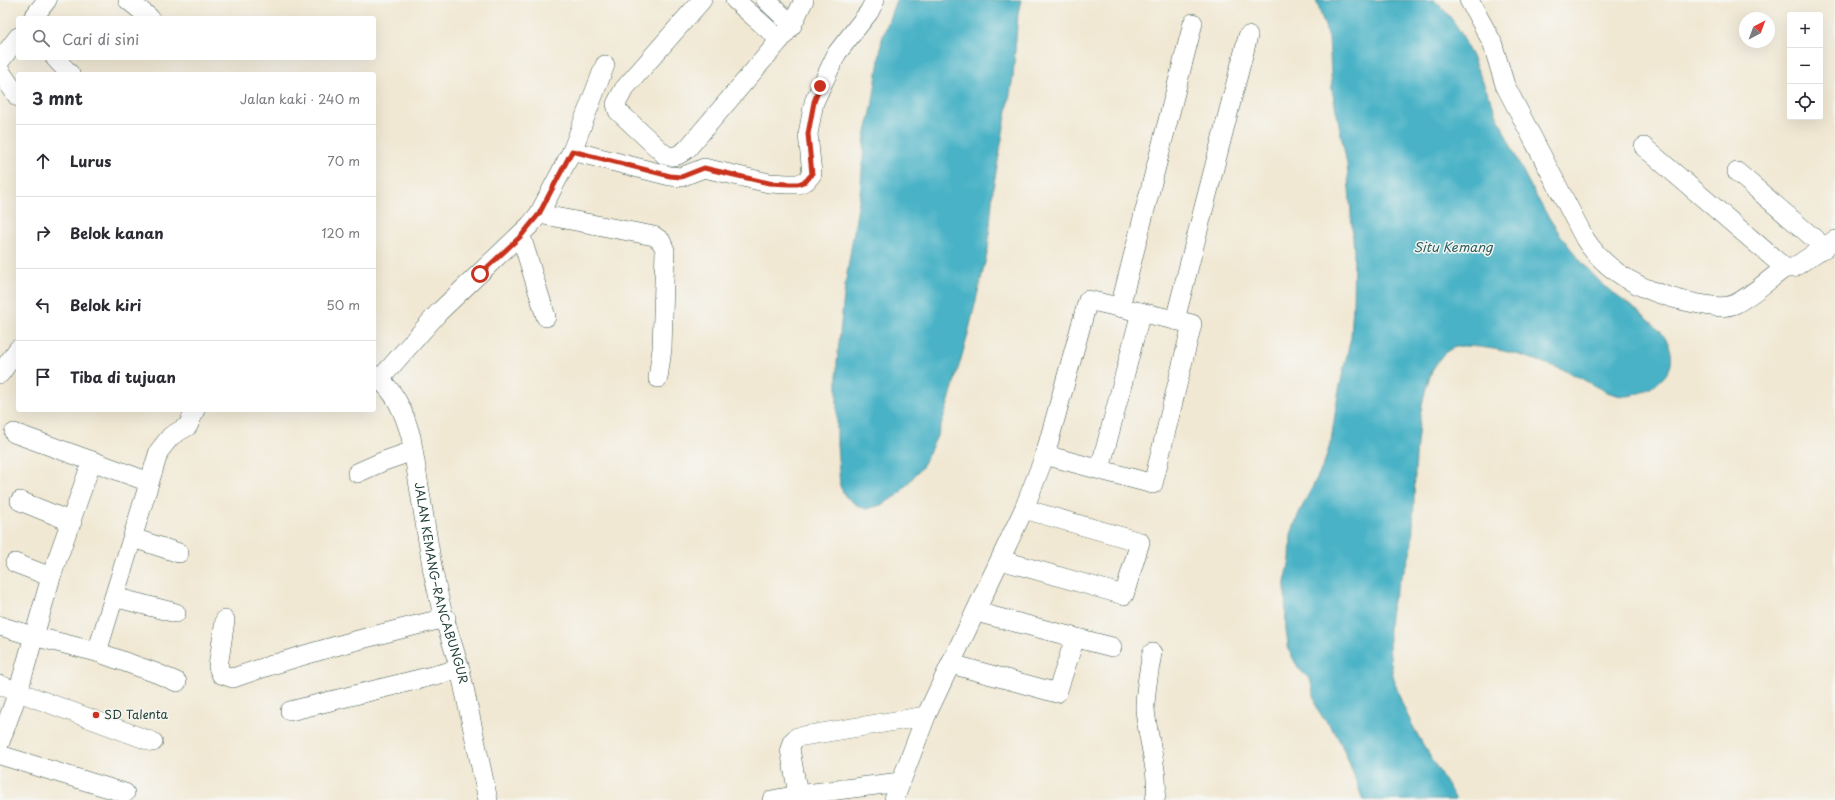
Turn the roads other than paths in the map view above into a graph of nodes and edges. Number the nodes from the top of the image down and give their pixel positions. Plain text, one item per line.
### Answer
1 (48, 0) edge
2 (128, 0) edge
3 (702, 0) edge
4 (736, 0) edge
5 (766, 0) edge
6 (804, 0) edge
7 (875, 0) edge
8 (1469, 0) edge
9 (35, 16) edge
10 (148, 16) edge
11 (1193, 23) dead end
12 (792, 25) junction
13 (1248, 36) dead end
14 (16, 40) edge
15 (780, 40) junction
16 (57, 60) edge
17 (0, 61) edge
18 (605, 65) dead end
19 (0, 71) edge
20 (68, 72) edge
21 (16, 94) edge
22 (1644, 147) dead end
23 (572, 151) junction
24 (1737, 172) dead end
25 (539, 214) junction
26 (521, 236) junction
27 (1830, 244) edge
28 (1785, 268) junction
29 (1120, 307) junction
30 (1141, 312) junction
31 (546, 317) dead end
32 (1175, 320) junction
33 (16, 352) edge
34 (0, 374) edge
35 (377, 377) edge
36 (658, 378) dead end
37 (194, 412) edge
38 (14, 433) dead end
39 (413, 451) junction
40 (1045, 455) junction
41 (92, 461) junction
42 (1100, 470) junction
43 (357, 473) dead end
44 (149, 482) junction
45 (20, 501) dead end
46 (1024, 509) junction
47 (72, 522) junction
48 (133, 538) junction
49 (179, 553) dead end
50 (1001, 560) junction
51 (15, 564) dead end
52 (51, 577) junction
53 (114, 597) junction
54 (976, 612) junction
55 (176, 613) dead end
56 (446, 618) junction
57 (225, 620) dead end
58 (0, 626) edge
59 (33, 636) junction
60 (1074, 638) junction
61 (1112, 647) dead end
62 (97, 652) junction
63 (1152, 653) dead end
64 (951, 664) junction
65 (460, 669) junction
66 (177, 682) dead end
67 (9, 689) edge
68 (290, 711) dead end
69 (926, 716) junction
70 (0, 742) edge
71 (153, 742) dead end
72 (0, 755) edge
73 (900, 782) junction
74 (125, 793) dead end
75 (798, 795) junction
76 (488, 800) edge
77 (772, 800) edge
78 (894, 800) edge
79 (1155, 800) edge

1 - 9 street
2 - 10 street
3 - 15 street
4 - 15 street
5 - 12 street
6 - 12 street
7 - 23 street
8 - 28 street
11 - 29 street
12 - 15 street
13 - 32 street
14 - 17 street
16 - 20 street
18 - 23 street
19 - 21 street
22 - 28 street
23 - 25 street
24 - 27 street
25 - 26 street
25 - 36 street
26 - 31 street
26 - 35 street
27 - 28 street
29 - 30 street
29 - 40 street
30 - 32 street
30 - 42 street
32 - 42 street
33 - 34 street
35 - 39 street, JALAN KEMANG–RANCABUNGUR
37 - 44 street
38 - 41 street
39 - 43 street
39 - 56 street, JALAN KEMANG–RANCABUNGUR
40 - 42 street
40 - 46 street
41 - 44 street
41 - 47 street
44 - 48 street
45 - 47 street
46 - 50 street
46 - 50 street
47 - 52 street
48 - 49 street
48 - 53 street
50 - 54 street
51 - 52 street
52 - 59 street
53 - 55 street
53 - 62 street
54 - 60 street
54 - 64 street
56 - 57 street
56 - 65 street, JALAN KEMANG–RANCABUNGUR
58 - 59 street
59 - 62 street
59 - 67 street
60 - 61 street
60 - 64 street
62 - 66 street
63 - 79 street
64 - 69 street
65 - 68 street
65 - 76 street, JALAN KEMANG–RANCABUNGUR
67 - 70 street
67 - 71 street
69 - 73 street
69 - 75 street
72 - 74 street
73 - 75 street
73 - 78 street
75 - 77 street

